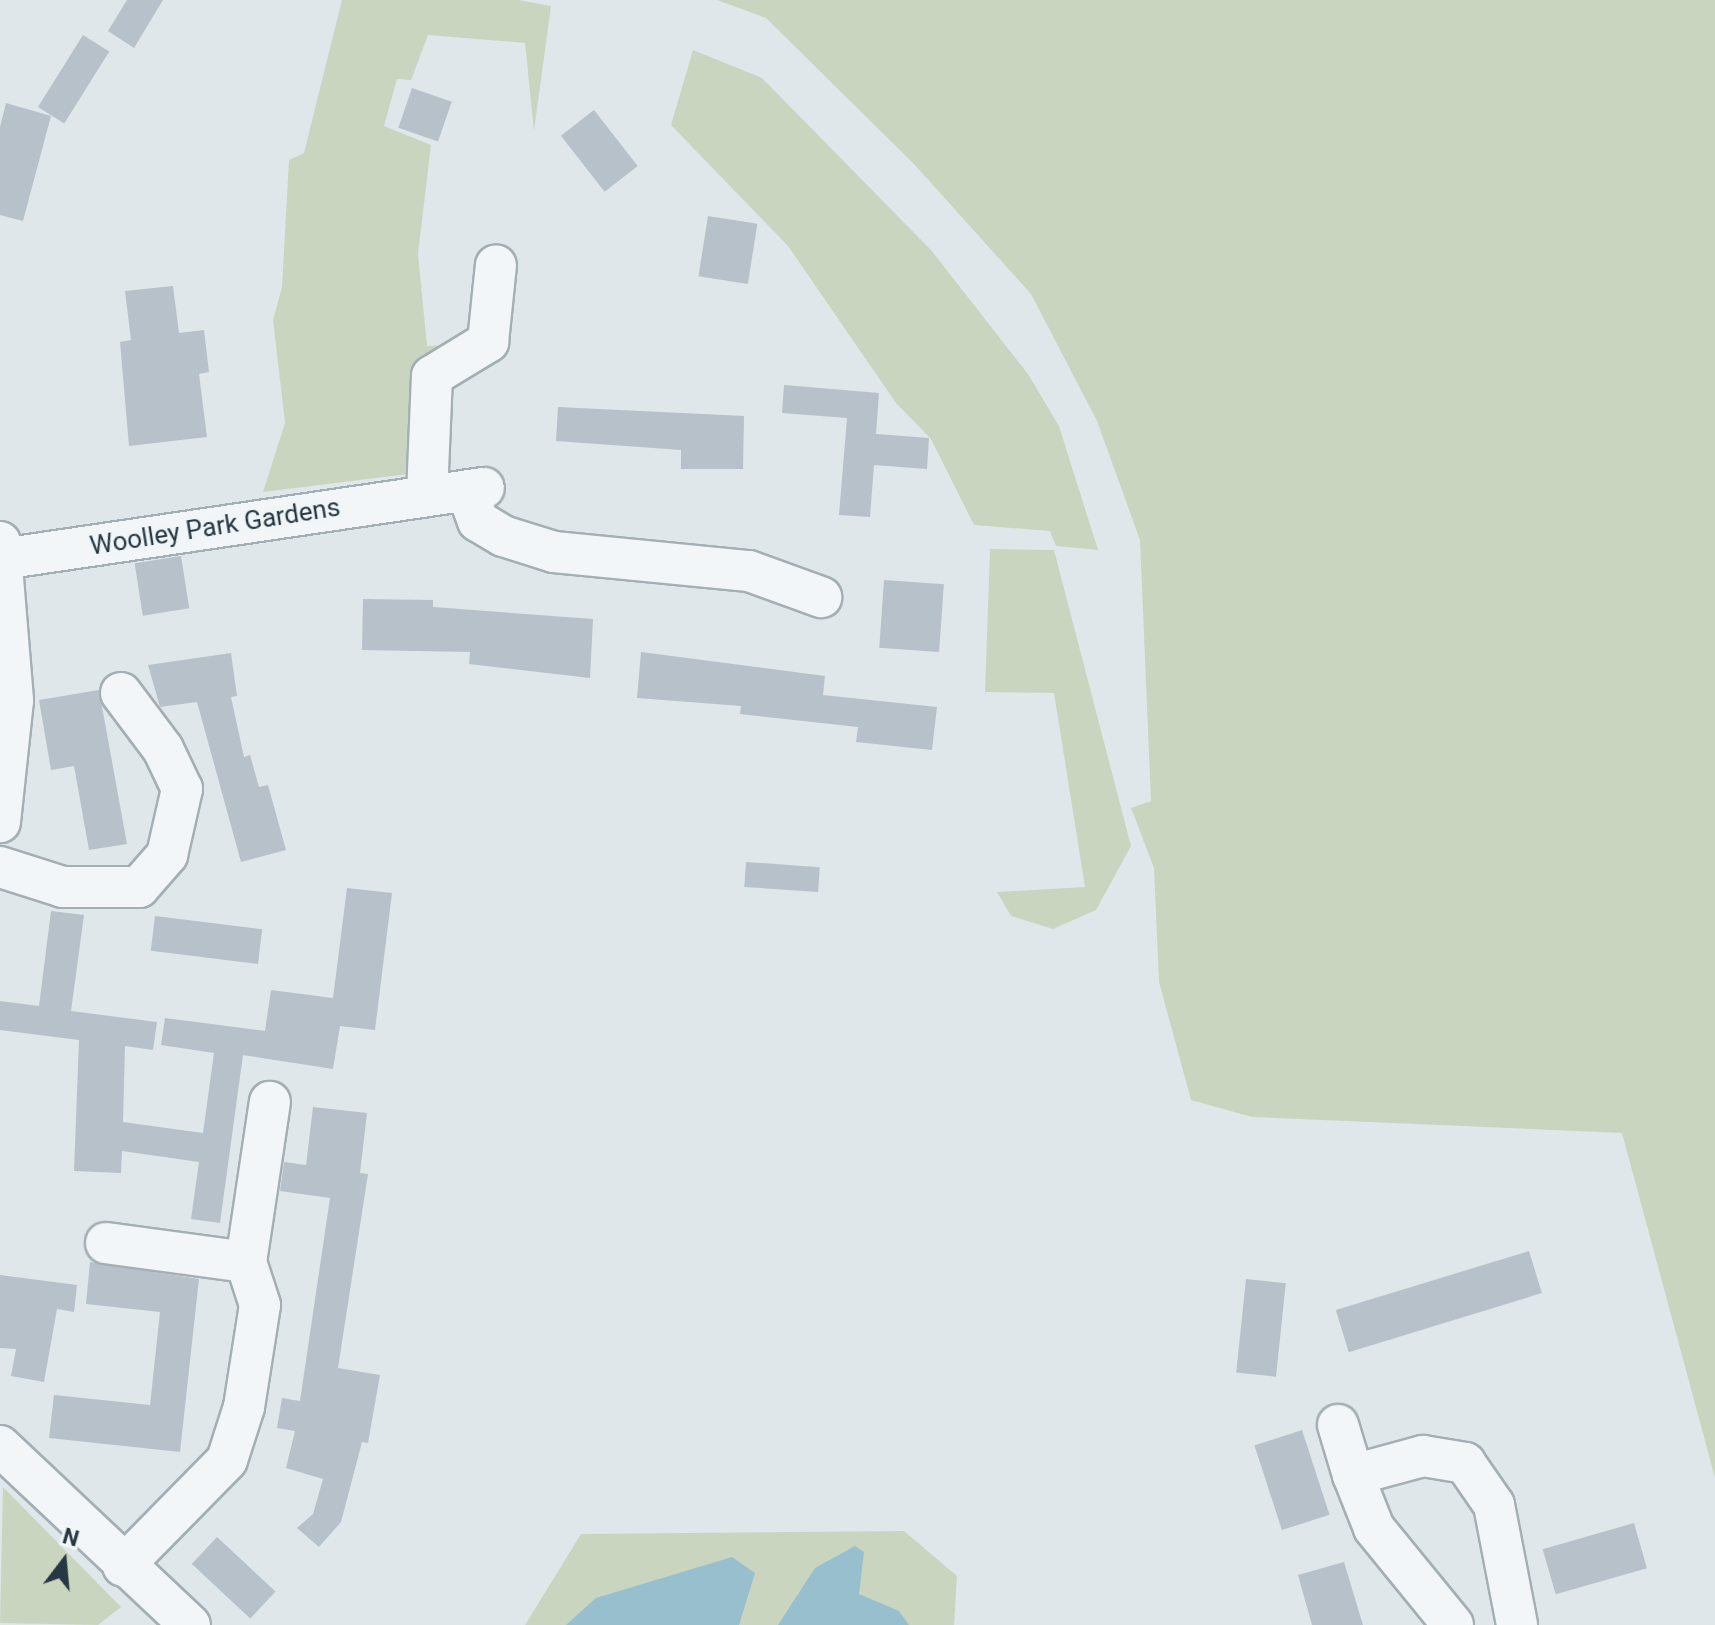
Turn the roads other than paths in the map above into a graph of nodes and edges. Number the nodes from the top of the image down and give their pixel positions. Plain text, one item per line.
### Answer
1 (496, 265) dead end
2 (427, 495) junction
3 (1, 550) edge
4 (821, 597) dead end
5 (121, 693) dead end
6 (7, 699) edge
7 (0, 822) edge
8 (0, 867) edge
9 (270, 1102) dead end
10 (106, 1243) dead end
11 (246, 1262) junction
12 (1338, 1425) dead end
13 (0, 1446) edge
14 (1353, 1475) junction
15 (123, 1566) junction
16 (173, 1619) edge
17 (1453, 1625) edge
18 (1517, 1625) edge

1 - 2 street
2 - 3 street, Woolley Park Gardens
2 - 4 street, Woolley Park Gardens
3 - 6 street
5 - 8 street
6 - 7 street
9 - 11 street
10 - 11 street
11 - 15 street
12 - 14 street
13 - 15 street
14 - 17 street
14 - 18 street
15 - 16 street

